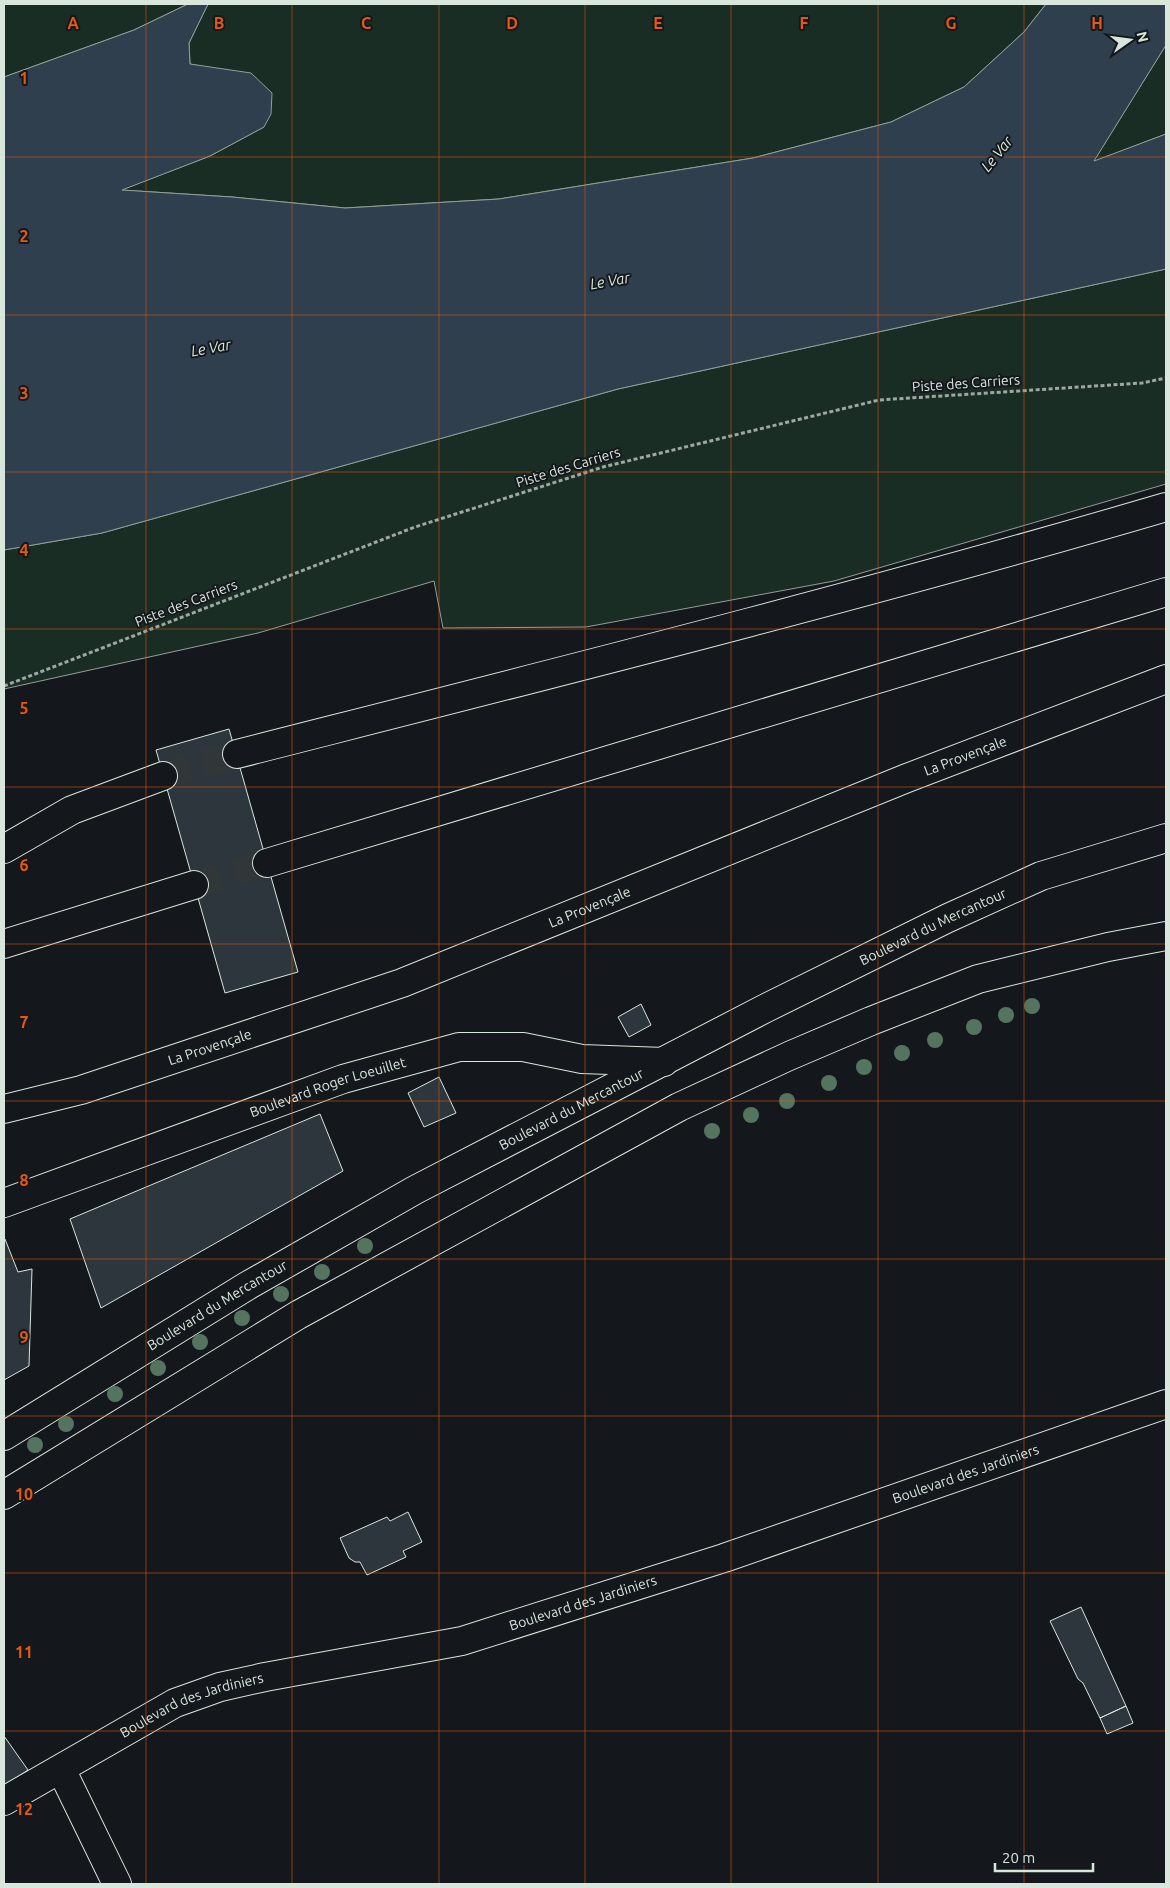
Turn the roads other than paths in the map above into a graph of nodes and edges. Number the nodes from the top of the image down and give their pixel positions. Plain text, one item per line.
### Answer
1 (1166, 507) edge
2 (1166, 592) edge
3 (1166, 679) edge
4 (237, 754) tunnel mouth
5 (163, 776) tunnel mouth
6 (1166, 822) edge
7 (1166, 838) edge
8 (4, 849) edge
9 (267, 863) tunnel mouth
10 (1041, 876) junction
11 (194, 885) tunnel mouth
12 (1166, 936) edge
13 (4, 944) edge
14 (664, 1062) junction
15 (4, 1110) edge
16 (4, 1203) edge
17 (1166, 1404) edge
18 (4, 1436) edge
19 (4, 1495) edge
20 (61, 1769) junction
21 (4, 1801) edge
22 (117, 1884) edge

1 - 4 main road
2 - 9 main road
3 - 15 main road, La Provençale
5 - 8 main road
6 - 10 main road
7 - 10 main road, Boulevard du Mercantour
10 - 14 main road, Boulevard du Mercantour
11 - 13 main road
12 - 19 main road
14 - 16 main road, Boulevard Roger Loeuillet
14 - 18 main road, Boulevard du Mercantour
17 - 20 main road, Boulevard des Jardiniers
20 - 21 main road, Boulevard des Jardiniers
20 - 22 main road

